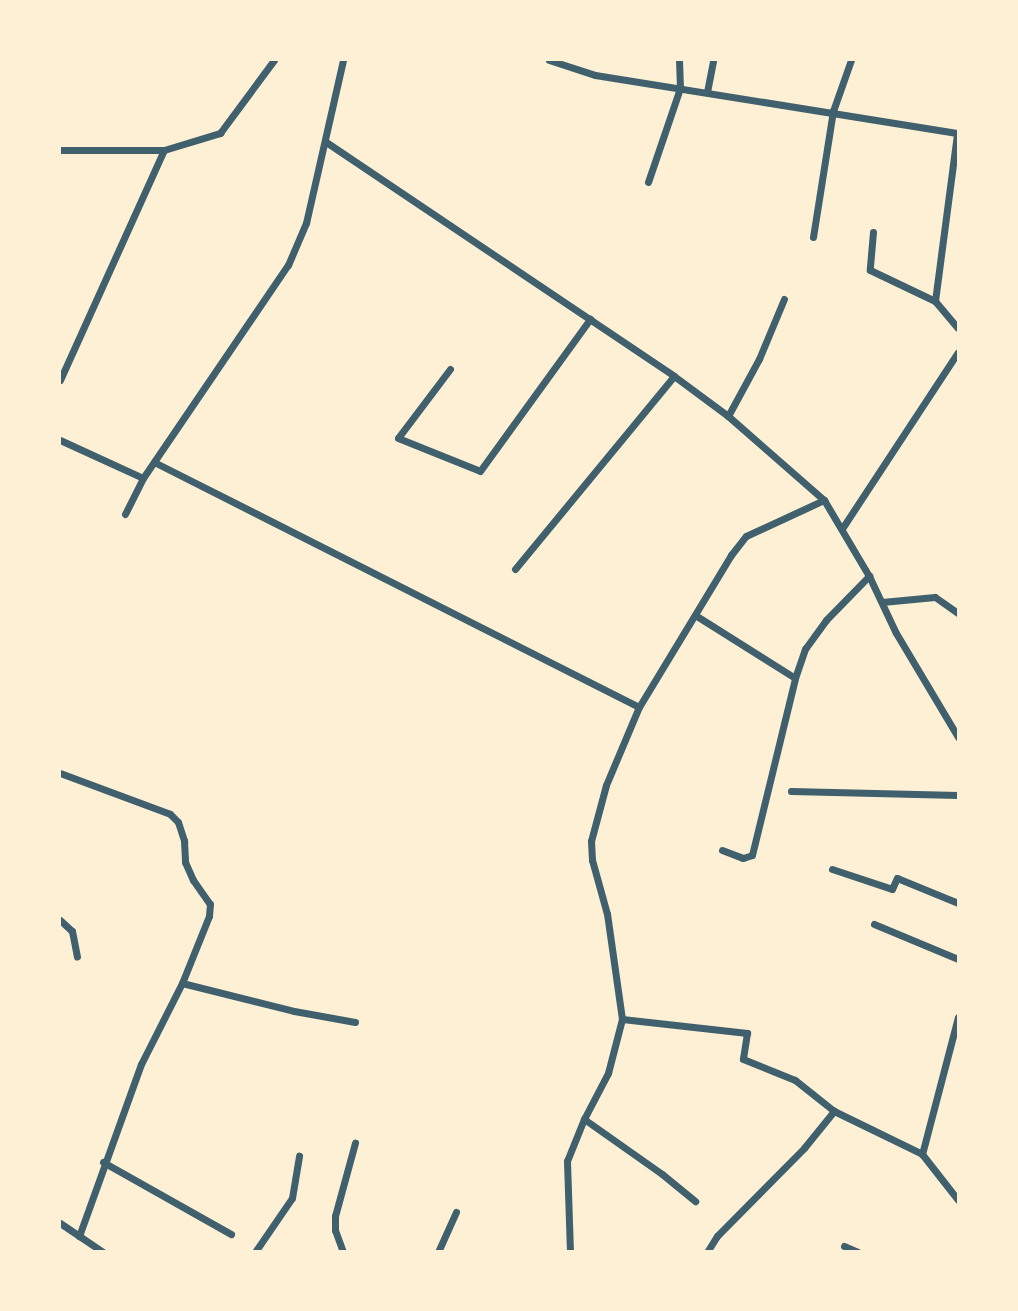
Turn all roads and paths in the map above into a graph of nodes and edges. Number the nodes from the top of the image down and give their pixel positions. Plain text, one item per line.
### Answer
1 (274, 60) edge
2 (343, 60) edge
3 (549, 60) edge
4 (679, 60) edge
5 (713, 60) edge
6 (851, 60) edge
7 (680, 88) junction
8 (707, 92) junction
9 (833, 111) junction
10 (958, 133) edge
11 (326, 142) junction
12 (60, 150) edge
13 (164, 150) junction
14 (648, 182) dead end
15 (873, 232) dead end
16 (813, 237) dead end
17 (784, 299) dead end
18 (934, 301) junction
19 (590, 319) junction
20 (958, 328) edge
21 (958, 352) edge
22 (450, 369) dead end
23 (674, 376) junction
24 (60, 380) edge
25 (728, 416) junction
26 (60, 440) edge
27 (154, 462) junction
28 (143, 478) junction
29 (824, 500) junction
30 (125, 514) dead end
31 (843, 527) junction
32 (515, 569) dead end
33 (869, 576) junction
34 (882, 603) junction
35 (958, 613) edge
36 (695, 615) junction
37 (795, 678) junction
38 (639, 707) junction
39 (958, 737) edge
40 (60, 774) edge
41 (791, 791) dead end
42 (958, 795) edge
43 (722, 850) dead end
44 (832, 869) dead end
45 (958, 903) edge
46 (60, 919) edge
47 (874, 924) dead end
48 (77, 957) dead end
49 (958, 959) edge
50 (182, 983) junction
51 (958, 1017) edge
52 (622, 1019) junction
53 (355, 1022) dead end
54 (834, 1111) junction
55 (584, 1119) junction
56 (355, 1143) dead end
57 (922, 1154) junction
58 (299, 1156) dead end
59 (103, 1162) junction
60 (958, 1200) edge
61 (695, 1201) dead end
62 (456, 1212) dead end
63 (60, 1223) edge
64 (231, 1234) dead end
65 (79, 1236) junction
66 (844, 1245) dead end
67 (103, 1251) edge
68 (255, 1251) edge
69 (343, 1251) edge
70 (439, 1251) edge
71 (569, 1251) edge
72 (707, 1251) edge
73 (858, 1251) edge

1 - 13 street
2 - 11 street
3 - 7 street
4 - 7 street
5 - 8 street
6 - 9 street
7 - 8 street
7 - 14 street
8 - 9 street
9 - 10 street
9 - 16 street
10 - 18 street
11 - 19 street
11 - 27 street
12 - 13 street
13 - 24 street
15 - 18 street
17 - 25 street
18 - 20 street
19 - 22 street
19 - 23 street
21 - 31 street
23 - 25 street
23 - 32 street
25 - 29 street
26 - 28 street
27 - 28 street
27 - 38 street
28 - 30 street
29 - 31 street
29 - 36 street
31 - 33 street
33 - 34 street
33 - 37 street
34 - 35 street
34 - 39 street
36 - 37 street
36 - 38 street
37 - 43 street
38 - 52 street
40 - 50 street
41 - 42 street
44 - 45 street
46 - 48 street
47 - 49 street
50 - 53 street
50 - 59 street
51 - 57 street
52 - 54 street
52 - 55 street
54 - 57 street
54 - 72 street
55 - 61 street
55 - 71 street
56 - 69 street
57 - 60 street
58 - 68 street
59 - 64 street
59 - 65 street
62 - 70 street
63 - 65 street
65 - 67 street
66 - 73 street

